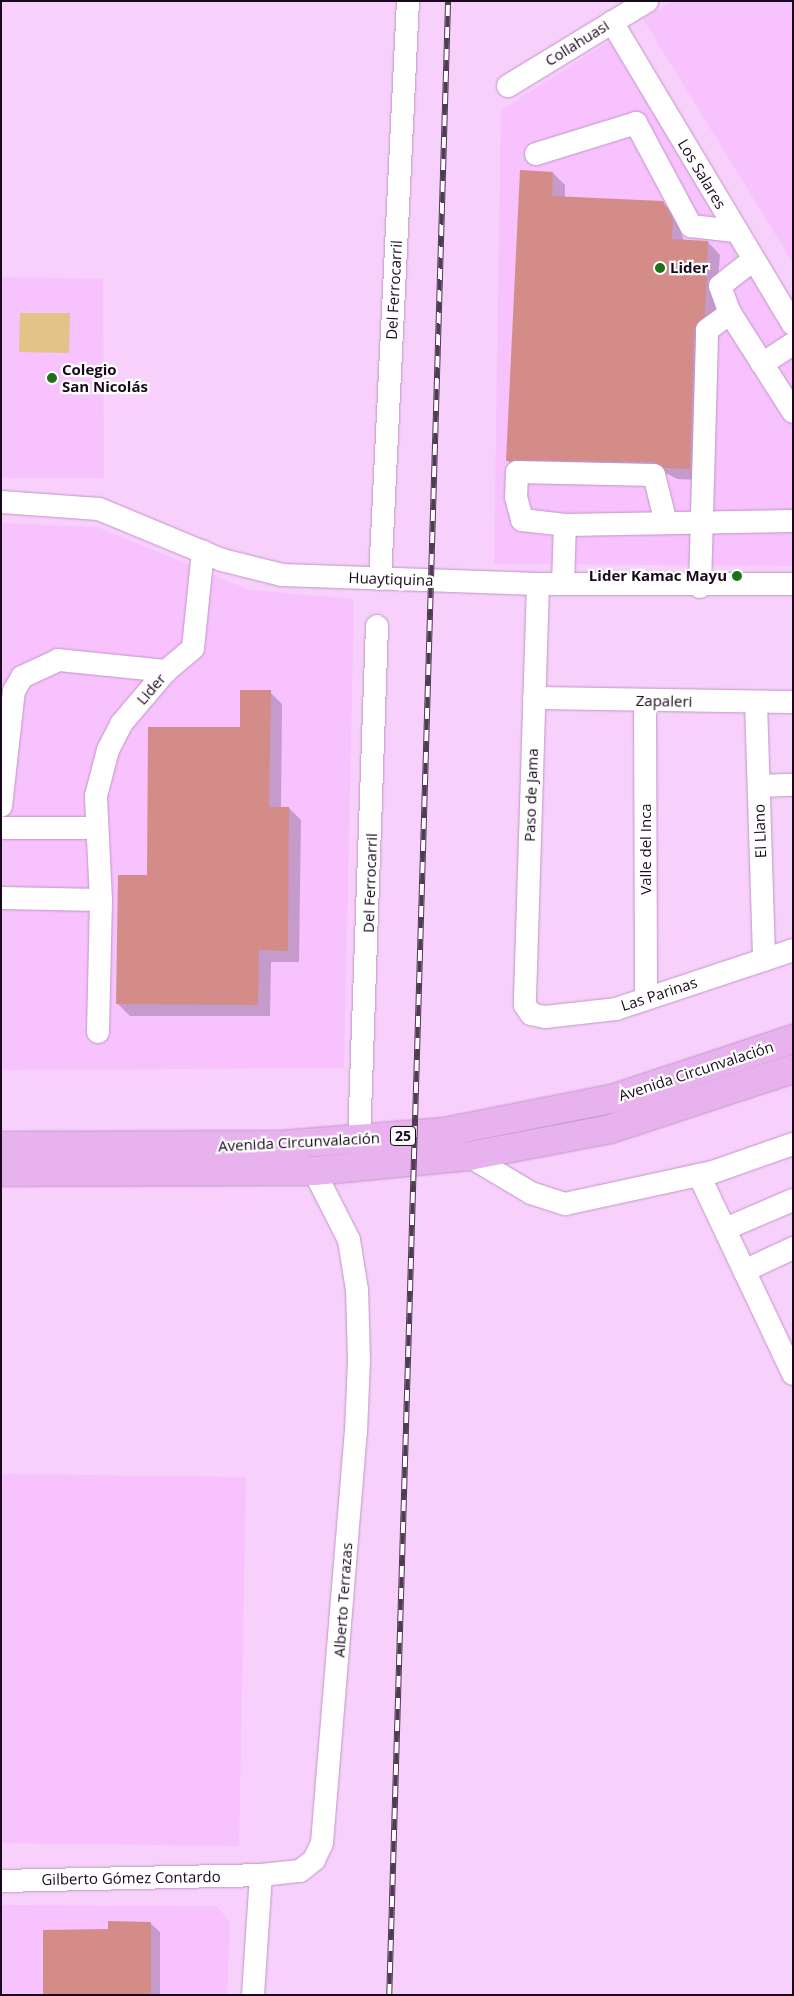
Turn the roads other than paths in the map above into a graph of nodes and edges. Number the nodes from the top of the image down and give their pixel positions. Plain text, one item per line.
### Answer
1 (408, 1) edge
2 (647, 1) edge
3 (612, 22) junction
4 (508, 86) dead end
5 (536, 154) dead end
6 (736, 231) junction
7 (753, 260) junction
8 (730, 313) junction
9 (793, 324) edge
10 (793, 344) edge
11 (762, 364) junction
12 (793, 412) edge
13 (1, 502) edge
14 (793, 521) edge
15 (666, 523) junction
16 (702, 523) junction
17 (565, 525) junction
18 (203, 552) junction
19 (380, 578) junction
20 (538, 584) junction
21 (563, 584) junction
22 (793, 584) edge
23 (700, 587) junction
24 (378, 626) dead end
25 (166, 672) junction
26 (534, 698) junction
27 (645, 700) junction
28 (756, 702) junction
29 (793, 702) edge
30 (793, 785) edge
31 (758, 786) junction
32 (1, 806) edge
33 (1, 828) edge
34 (97, 828) junction
35 (1, 898) edge
36 (101, 900) junction
37 (793, 950) edge
38 (764, 960) junction
39 (646, 998) junction
40 (525, 1005) joint
41 (98, 1032) dead end
42 (793, 1039) edge
43 (793, 1069) edge
44 (359, 1141) junction
45 (793, 1144) edge
46 (1, 1146) edge
47 (469, 1156) junction
48 (314, 1171) junction
49 (1, 1172) edge
50 (699, 1175) junction
51 (793, 1200) edge
52 (724, 1229) junction
53 (793, 1248) edge
54 (744, 1270) junction
55 (793, 1374) edge
56 (262, 1875) junction
57 (1, 1881) edge
58 (253, 1995) edge

1 - 19 street, Del Ferrocarril
2 - 3 street, Collahuasi
3 - 4 street, Collahuasi
3 - 6 street, Los Salares
5 - 6 street
6 - 7 street, Los Salares
7 - 8 street
7 - 9 street, Los Salares
8 - 11 street
8 - 16 street
10 - 11 street
11 - 12 street
13 - 18 street, Huaytiquina
14 - 16 street
15 - 16 street
15 - 17 street
15 - 17 street
16 - 23 street
17 - 21 street
18 - 19 street, Huaytiquina
18 - 25 street, Lider
19 - 20 street, Huaytiquina
20 - 21 street, Huaytiquina
20 - 26 street, Paso de Jama
21 - 23 street, Huaytiquina
22 - 23 street, Huaytiquina
24 - 44 street, Del Ferrocarril
25 - 32 street
25 - 34 street, Lider
26 - 27 street, Zapaleri
26 - 40 street, Paso de Jama
27 - 28 street, Zapaleri
27 - 39 street, Valle del Inca
28 - 29 street, Zapaleri
28 - 31 street, El Llano
30 - 31 street
31 - 38 street, El Llano
33 - 34 street
34 - 36 street, Lider
35 - 36 street
36 - 41 street, Lider
37 - 38 street, Las Parinas
38 - 39 street, Las Parinas
39 - 40 street, Las Parinas
42 - 44 highway, Avenida Circunvalación / 25
43 - 47 highway, Avenida Circunvalación / 25
44 - 46 highway, Avenida Circunvalación / 25
45 - 50 street
47 - 48 highway, Avenida Circunvalación / 25
47 - 50 street
48 - 49 highway, Avenida Circunvalación / 25
48 - 56 street, Alberto Terrazas
50 - 52 street
51 - 52 street
52 - 54 street
53 - 54 street
54 - 55 street
56 - 57 street, Gilberto Gómez Contardo
56 - 58 street

